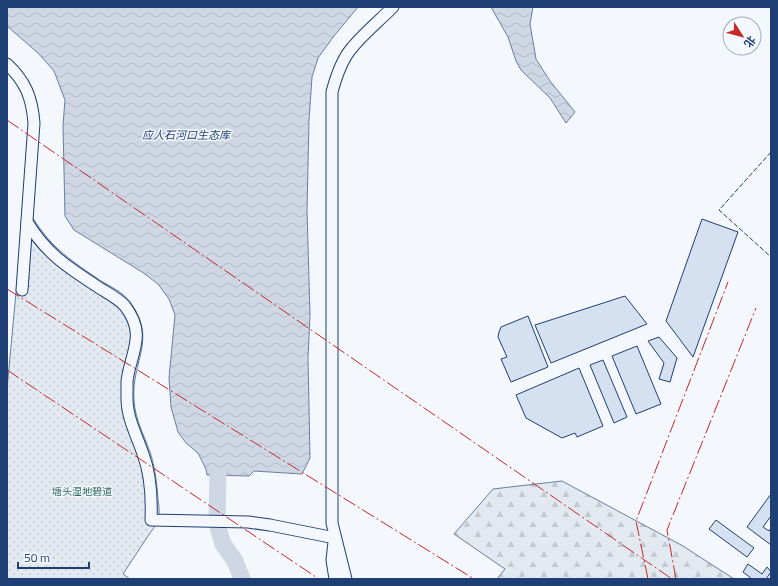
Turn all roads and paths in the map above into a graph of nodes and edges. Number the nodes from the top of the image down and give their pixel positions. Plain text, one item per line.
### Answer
1 (394, 7) edge
2 (7, 64) edge
3 (27, 222) junction
4 (22, 290) dead end
5 (335, 538) junction
6 (335, 579) edge
7 (346, 579) edge

1 - 5 street
2 - 3 street
3 - 4 street
3 - 5 street
5 - 6 street
5 - 7 street

